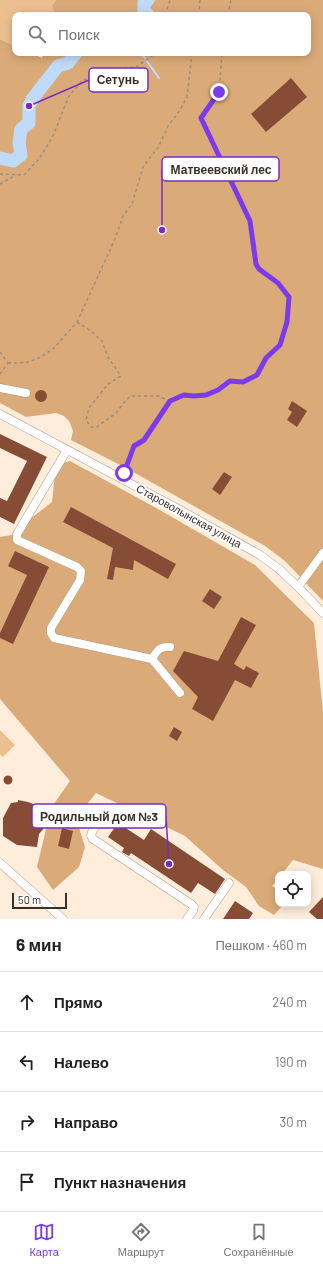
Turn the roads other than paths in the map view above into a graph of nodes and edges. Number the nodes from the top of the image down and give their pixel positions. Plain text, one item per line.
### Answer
1 (0, 388) edge
2 (26, 393) dead end
3 (0, 414) edge
4 (67, 450) junction
5 (323, 553) edge
6 (298, 587) junction
7 (323, 613) edge
8 (170, 647) dead end
9 (152, 660) junction
10 (180, 693) dead end
11 (112, 818) dead end
12 (0, 863) edge
13 (229, 883) dead end
14 (63, 919) edge
15 (187, 919) edge
16 (204, 919) edge

1 - 2 street
3 - 4 street, Староволынская улица
4 - 6 street, Староволынская улица
4 - 9 street
5 - 6 street
6 - 7 street, Староволынская улица
8 - 9 street
9 - 10 street
11 - 15 street
12 - 14 street
13 - 16 street

